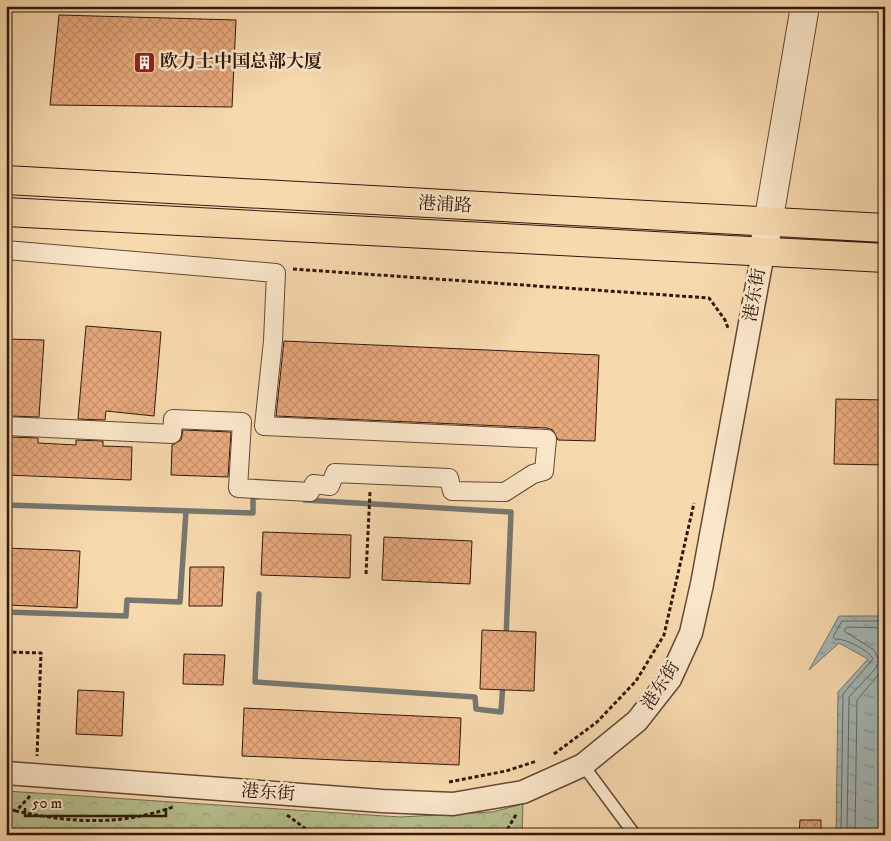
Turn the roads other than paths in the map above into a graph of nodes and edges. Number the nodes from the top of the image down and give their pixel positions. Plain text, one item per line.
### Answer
1 (805, 6) edge
2 (6, 180) edge
3 (6, 212) edge
4 (769, 223) junction
5 (885, 228) edge
6 (6, 250) edge
7 (763, 253) junction
8 (885, 258) edge
9 (6, 426) edge
10 (583, 765) junction
11 (6, 773) edge
12 (635, 835) edge

1 - 4 street, 港东街
2 - 4 main road, 港浦路
3 - 7 main road, 港浦路
4 - 5 main road, 港浦路
4 - 7 street, 港东街
6 - 9 street
7 - 8 main road, 港浦路
7 - 10 street, 港东街
10 - 11 street, 港东街
10 - 12 lane

